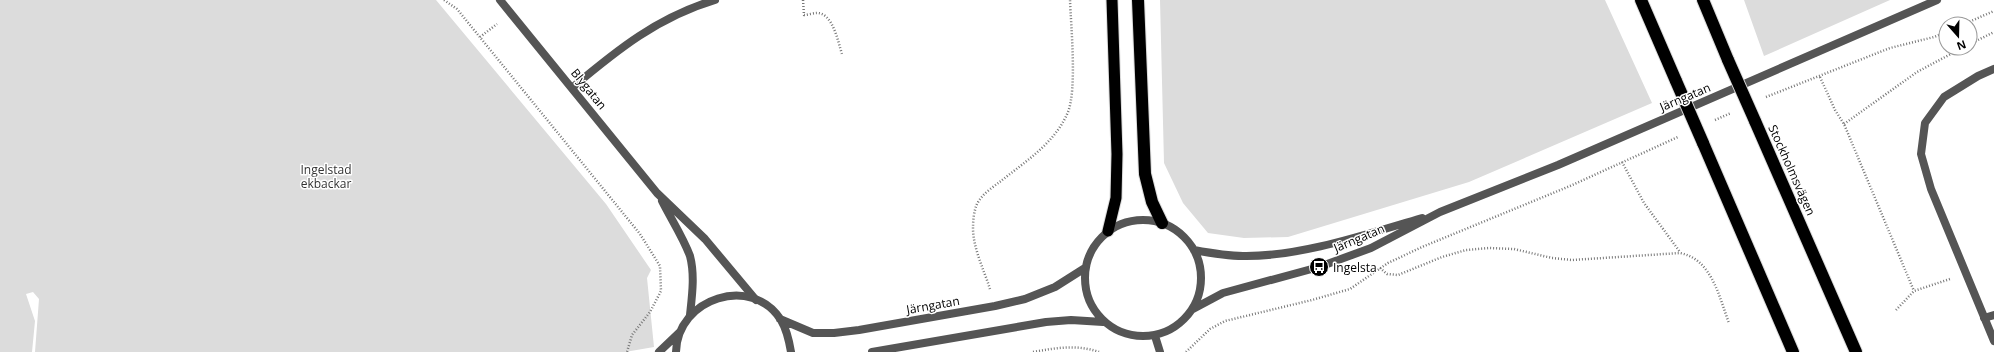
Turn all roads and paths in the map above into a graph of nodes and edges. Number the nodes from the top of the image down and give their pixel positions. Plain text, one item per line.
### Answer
1 (444, 0) edge
2 (500, 0) edge
3 (715, 0) edge
4 (803, 0) edge
5 (1070, 0) edge
6 (1112, 0) edge
7 (1138, 0) edge
8 (1641, 0) edge
9 (1703, 0) edge
10 (1937, 0) edge
11 (1994, 11) edge
12 (1978, 18) edge
13 (1994, 32) edge
14 (1938, 35) edge
15 (1978, 40) edge
16 (842, 54) dead end
17 (1947, 56) edge
18 (1994, 69) edge
19 (1820, 77) junction
20 (573, 87) junction
21 (1764, 99) dead end
22 (1736, 111) dead end
23 (1714, 121) dead end
24 (1844, 124) junction
25 (1679, 137) dead end
26 (1622, 162) junction
27 (657, 193) junction
28 (1440, 212) junction
29 (1162, 223) junction
30 (1108, 231) junction
31 (1194, 250) junction
32 (1680, 252) junction
33 (1085, 268) junction
34 (1380, 268) junction
35 (1966, 272) junction
36 (1914, 290) junction
37 (756, 300) junction
38 (995, 306) junction
39 (1193, 309) junction
40 (1896, 310) dead end
41 (690, 315) junction
42 (1994, 316) edge
43 (1984, 318) junction
44 (780, 319) junction
45 (1103, 322) junction
46 (1730, 323) dead end
47 (680, 332) junction
48 (1155, 336) junction
49 (1994, 341) edge
50 (627, 352) edge
51 (659, 352) edge
52 (676, 352) edge
53 (791, 352) edge
54 (872, 352) edge
55 (1033, 352) edge
56 (1099, 352) edge
57 (1160, 352) edge
58 (1186, 352) edge
59 (1793, 352) edge
60 (1856, 352) edge

1 - 50 path
2 - 20 street, Blygatan
3 - 20 street
4 - 16 path
5 - 38 path
6 - 30 highway
7 - 29 highway
8 - 59 highway, bridge
9 - 60 highway, Stockholmsvägen, bridge
10 - 28 street, Järngatan
11 - 12 path
13 - 15 path
14 - 19 path
17 - 24 path
18 - 35 street
19 - 21 path
19 - 24 path
20 - 27 street, Blygatan
22 - 23 path
24 - 36 path
25 - 26 path
26 - 32 path
26 - 34 path
27 - 37 street, Blygatan
27 - 41 street, Blygatan
28 - 31 street, Järngatan
28 - 39 street, Järngatan
29 - 30 street
29 - 31 street
30 - 33 street
31 - 39 street
32 - 34 path
32 - 46 path
33 - 38 street, Järngatan
33 - 45 street
34 - 58 path
35 - 36 path
35 - 43 street
36 - 40 path
37 - 41 street
37 - 44 street
38 - 44 street, Järngatan
39 - 48 street
41 - 47 street
42 - 43 street
43 - 49 street
44 - 53 street
45 - 48 street
45 - 54 street
47 - 51 street
47 - 52 street
48 - 57 street
55 - 56 path

